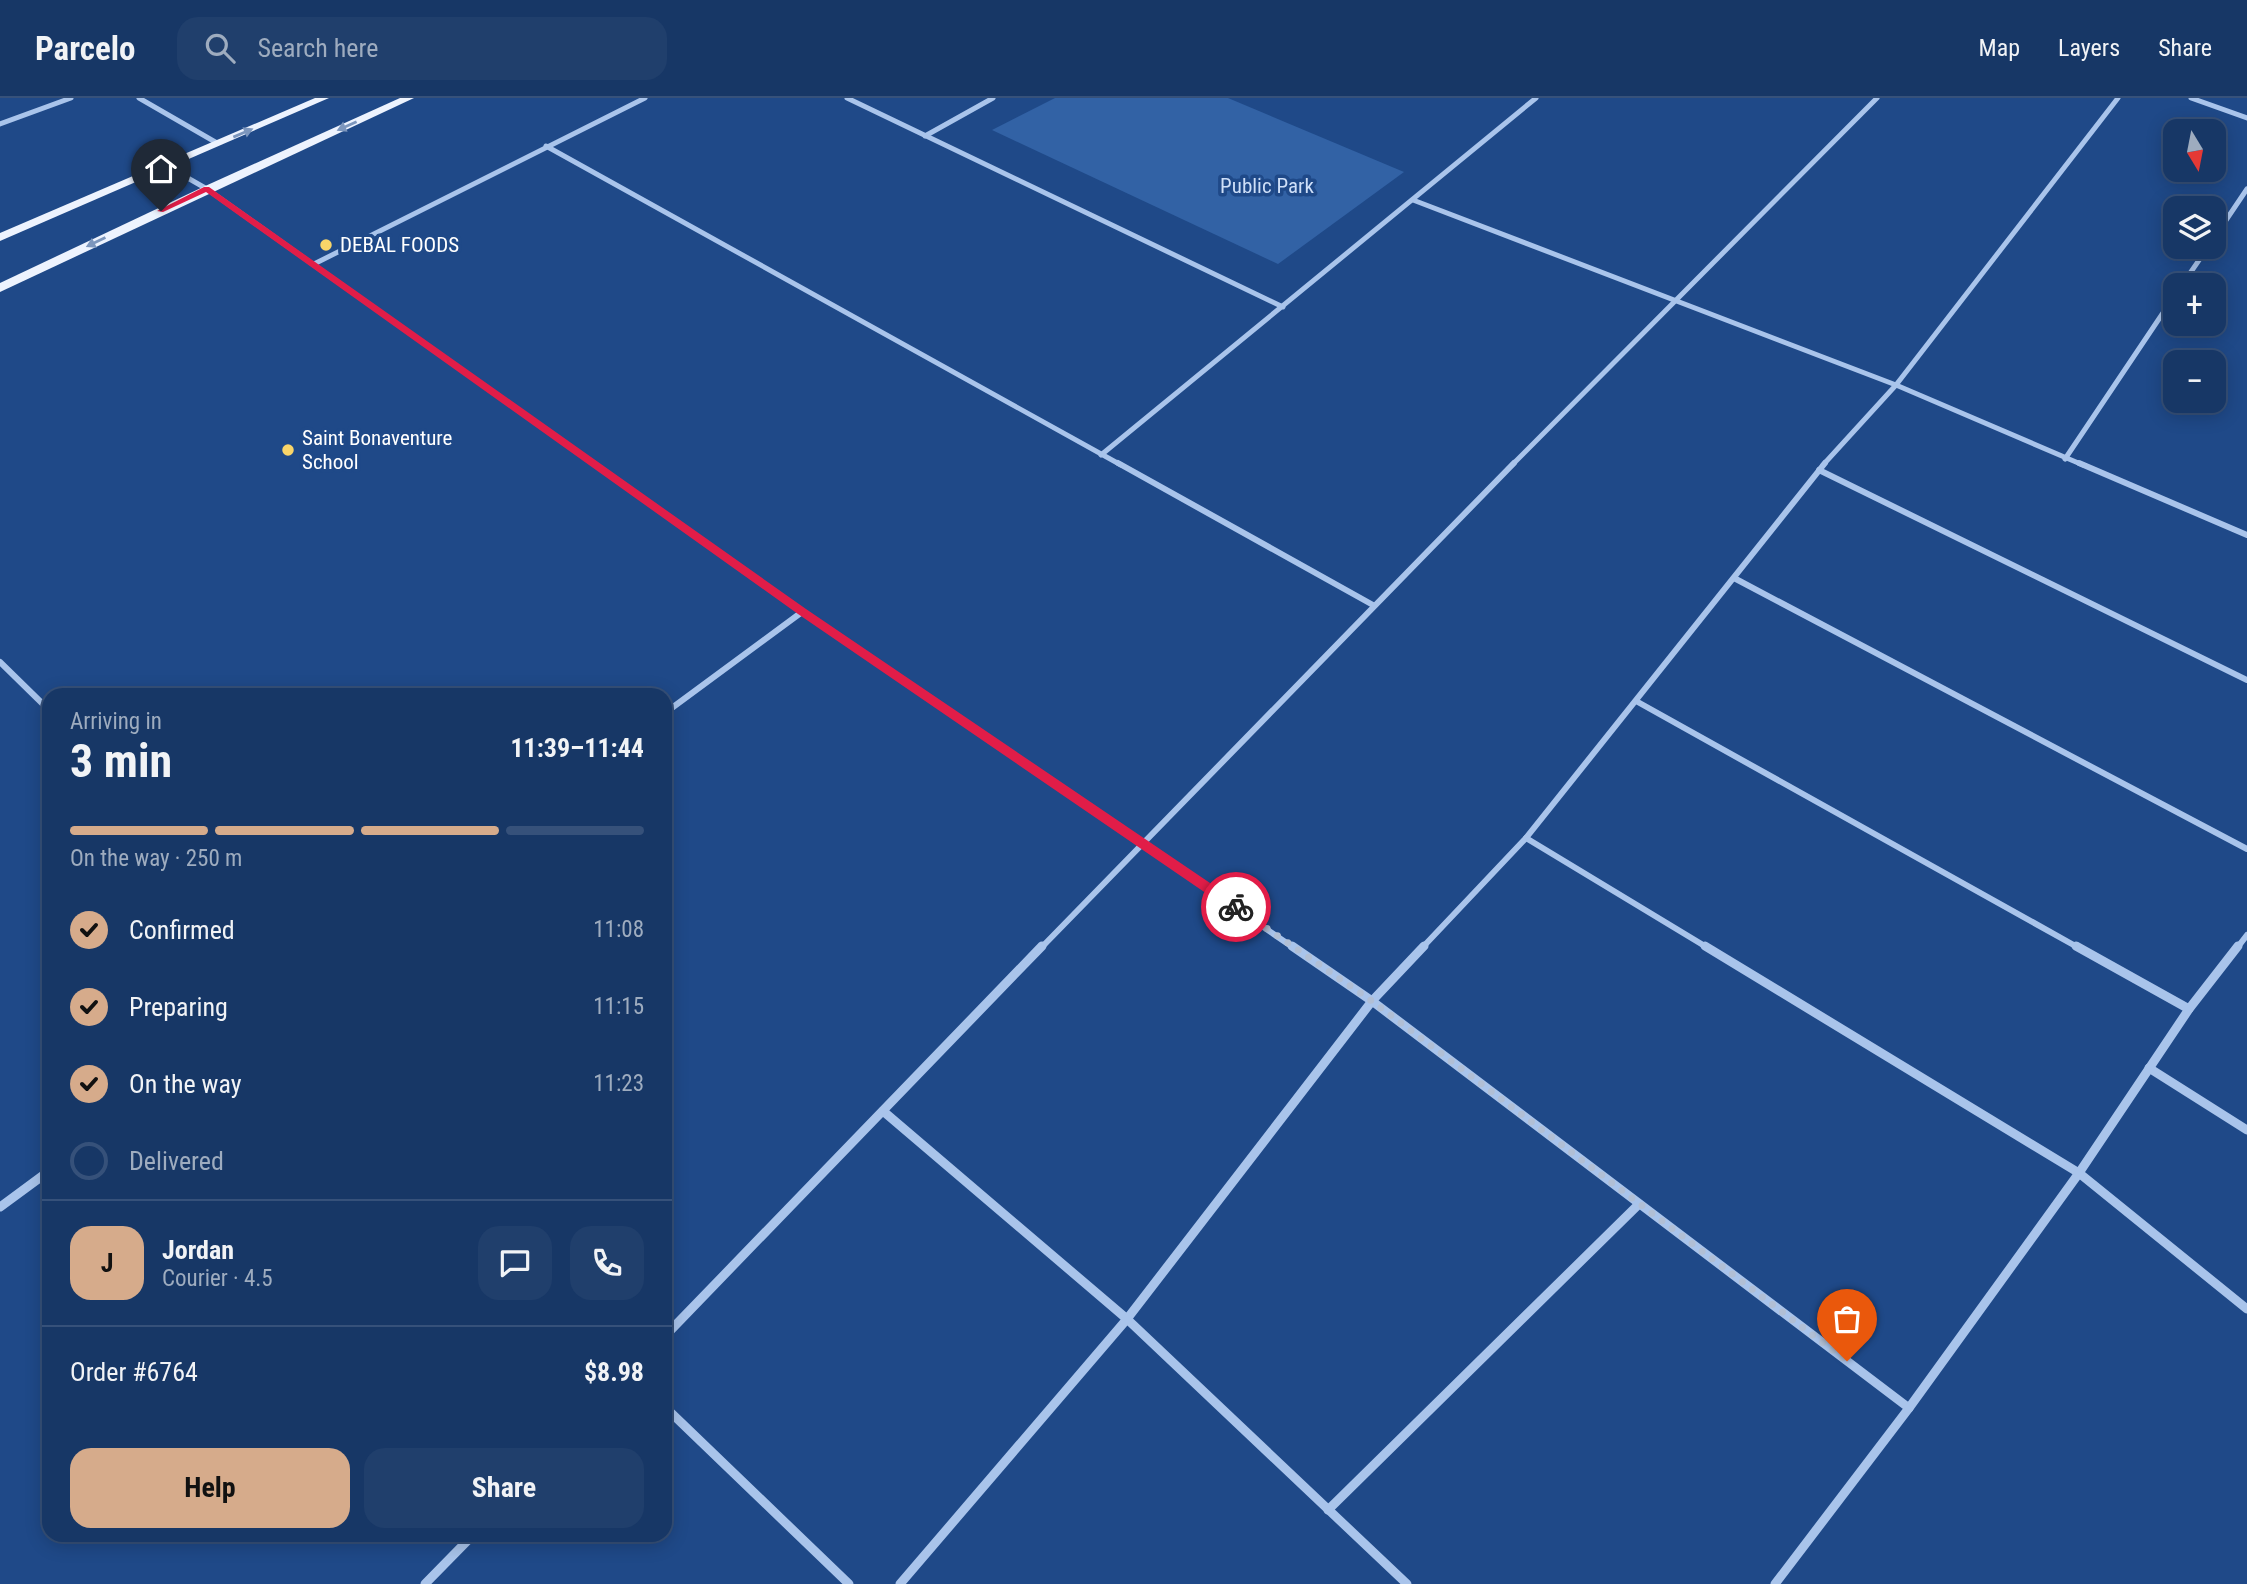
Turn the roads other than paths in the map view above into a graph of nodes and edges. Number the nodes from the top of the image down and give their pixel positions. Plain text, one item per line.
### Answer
1 (71, 98) edge
2 (139, 98) edge
3 (324, 98) edge
4 (409, 98) edge
5 (645, 98) edge
6 (847, 98) edge
7 (993, 98) edge
8 (1534, 98) edge
9 (1877, 98) edge
10 (2119, 98) edge
11 (2191, 98) edge
12 (2247, 118) edge
13 (0, 124) edge
14 (925, 136) junction
15 (217, 143) junction
16 (546, 146) junction
17 (165, 166) junction
18 (206, 189) junction
19 (2247, 189) edge
20 (1413, 200) junction
21 (2226, 220) edge
22 (0, 237) edge
23 (314, 264) junction
24 (0, 288) edge
25 (1679, 300) junction
26 (1283, 307) junction
27 (2163, 313) edge
28 (1896, 385) junction
29 (1101, 455) junction
30 (2065, 459) junction
31 (1819, 470) junction
32 (2247, 535) edge
33 (1734, 578) junction
34 (1373, 605) junction
35 (802, 612) junction
36 (0, 662) edge
37 (2247, 680) edge
38 (1636, 701) junction
39 (42, 703) edge
40 (672, 708) edge
41 (1526, 838) junction
42 (1143, 843) junction
43 (2247, 849) edge
44 (2247, 934) edge
45 (1372, 1001) junction
46 (2189, 1009) junction
47 (2149, 1068) junction
48 (883, 1111) junction
49 (2247, 1130) edge
50 (2079, 1173) junction
51 (42, 1176) edge
52 (1639, 1204) junction
53 (0, 1207) edge
54 (2247, 1309) edge
55 (1127, 1320) junction
56 (672, 1329) edge
57 (1909, 1408) junction
58 (672, 1414) edge
59 (1328, 1510) junction
60 (466, 1542) edge
61 (425, 1584) edge
62 (849, 1584) edge
63 (900, 1584) edge
64 (1408, 1584) edge
65 (1775, 1584) edge

1 - 13 street
2 - 15 street
15 -> 3 main road
4 -> 18 main road
5 - 16 street
6 - 14 street
7 - 14 street
8 - 20 street
9 - 25 street
10 - 28 street
11 - 12 street
14 - 26 street
15 - 17 main road
16 - 23 street
16 - 29 street
17 - 18 street
17 - 22 main road
18 - 23 street
18 -> 24 main road
19 - 21 street
20 - 25 street
20 - 26 street
23 - 35 street
25 - 28 street
25 - 34 street
26 - 29 street
27 - 30 street
28 - 30 street
28 - 31 street
29 - 34 street
30 - 32 street
31 - 33 street
31 - 37 street
33 - 38 street
33 - 43 street
34 - 42 street
35 - 40 street
35 - 42 street
36 - 39 street
38 - 41 street
38 - 46 street
41 - 45 street
41 - 50 street
42 - 45 street
42 - 48 street
44 - 46 street
45 - 52 street
45 - 55 street
46 - 47 street
47 - 49 street
47 - 50 street
48 - 55 street
48 - 56 street
50 - 54 street
50 - 57 street
51 - 53 street
52 - 57 street
52 - 59 street
55 - 59 street
55 - 63 street
57 - 65 street
58 - 62 street
59 - 64 street
60 - 61 street

